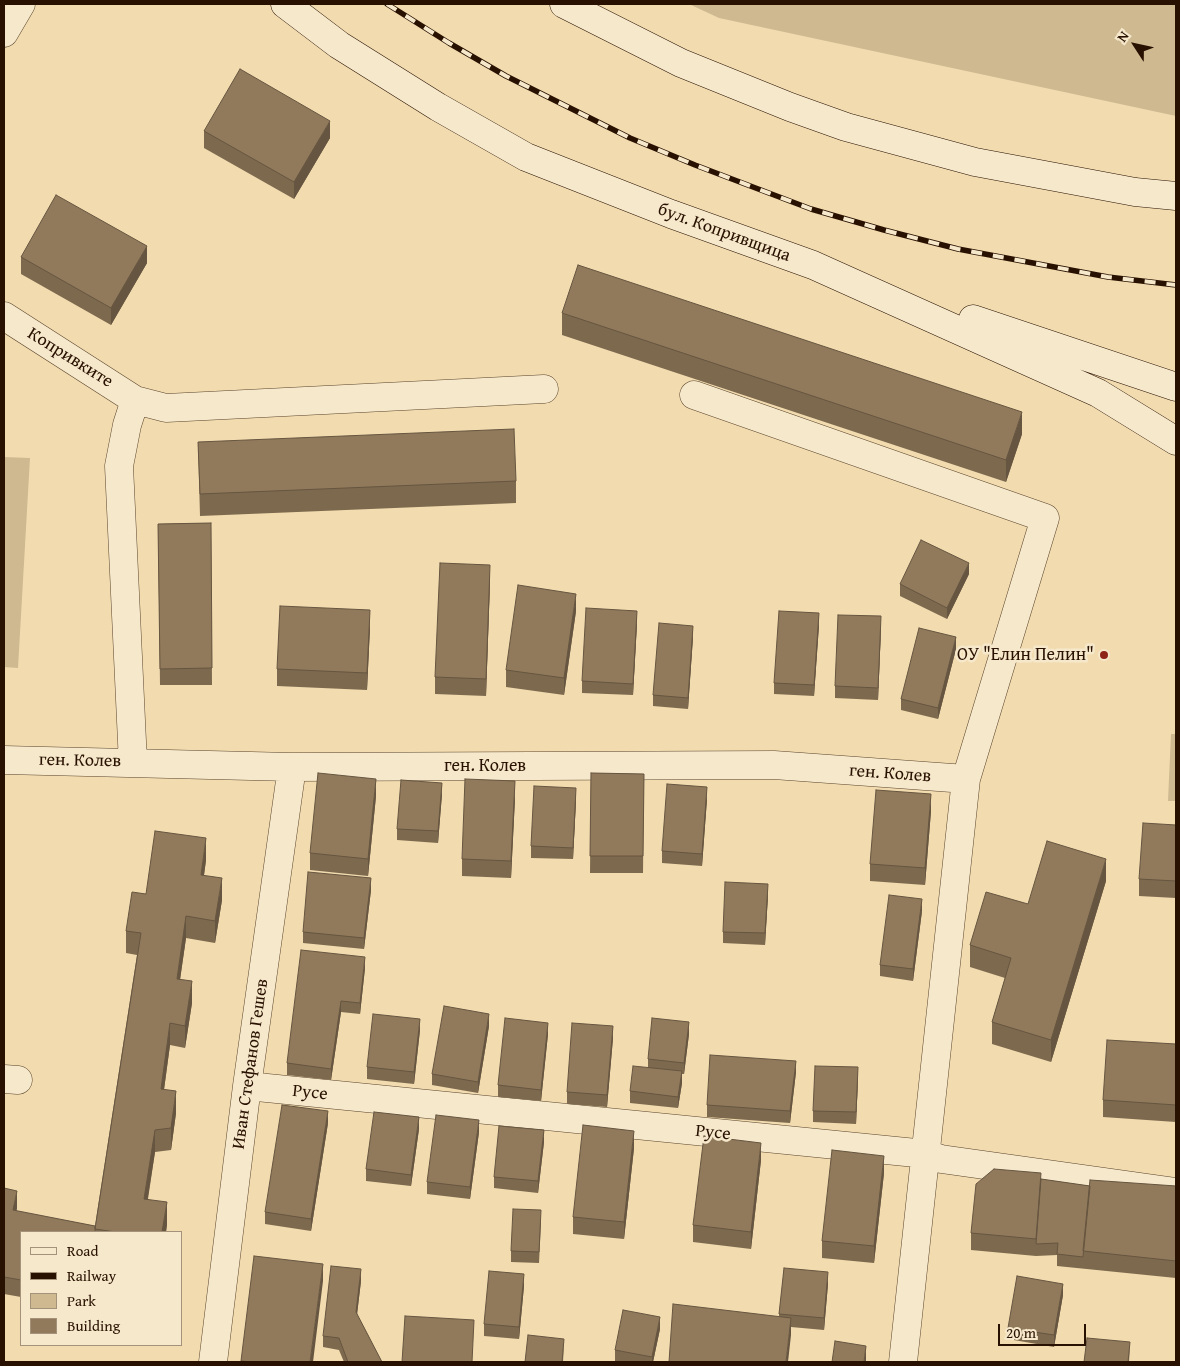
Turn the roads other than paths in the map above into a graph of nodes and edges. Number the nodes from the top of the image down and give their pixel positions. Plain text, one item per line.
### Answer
1 (21, 4) edge
2 (285, 4) edge
3 (564, 4) edge
4 (4, 33) edge
5 (1176, 196) edge
6 (813, 266) junction
7 (4, 316) edge
8 (1176, 387) edge
9 (544, 389) dead end
10 (694, 395) dead end
11 (136, 400) junction
12 (1176, 441) edge
13 (4, 760) edge
14 (133, 763) junction
15 (292, 767) junction
16 (966, 779) junction
17 (247, 1086) junction
18 (926, 1154) junction
19 (1176, 1192) edge
20 (213, 1362) edge
21 (903, 1362) edge

1 - 4 street
2 - 6 street, бул. Копривщица
3 - 5 street
6 - 8 street
6 - 12 street, бул. Копривщица
7 - 11 street, Копривките
9 - 11 street, Копривките
10 - 16 street
11 - 14 street
13 - 14 street, ген. Колев
14 - 15 street, ген. Колев
15 - 16 street, ген. Колев
15 - 17 street, Иван Стефанов Гешев
16 - 18 street
17 - 18 street, Русе
17 - 20 street, Иван Стефанов Гешев
18 - 19 street, Русе
18 - 21 street

